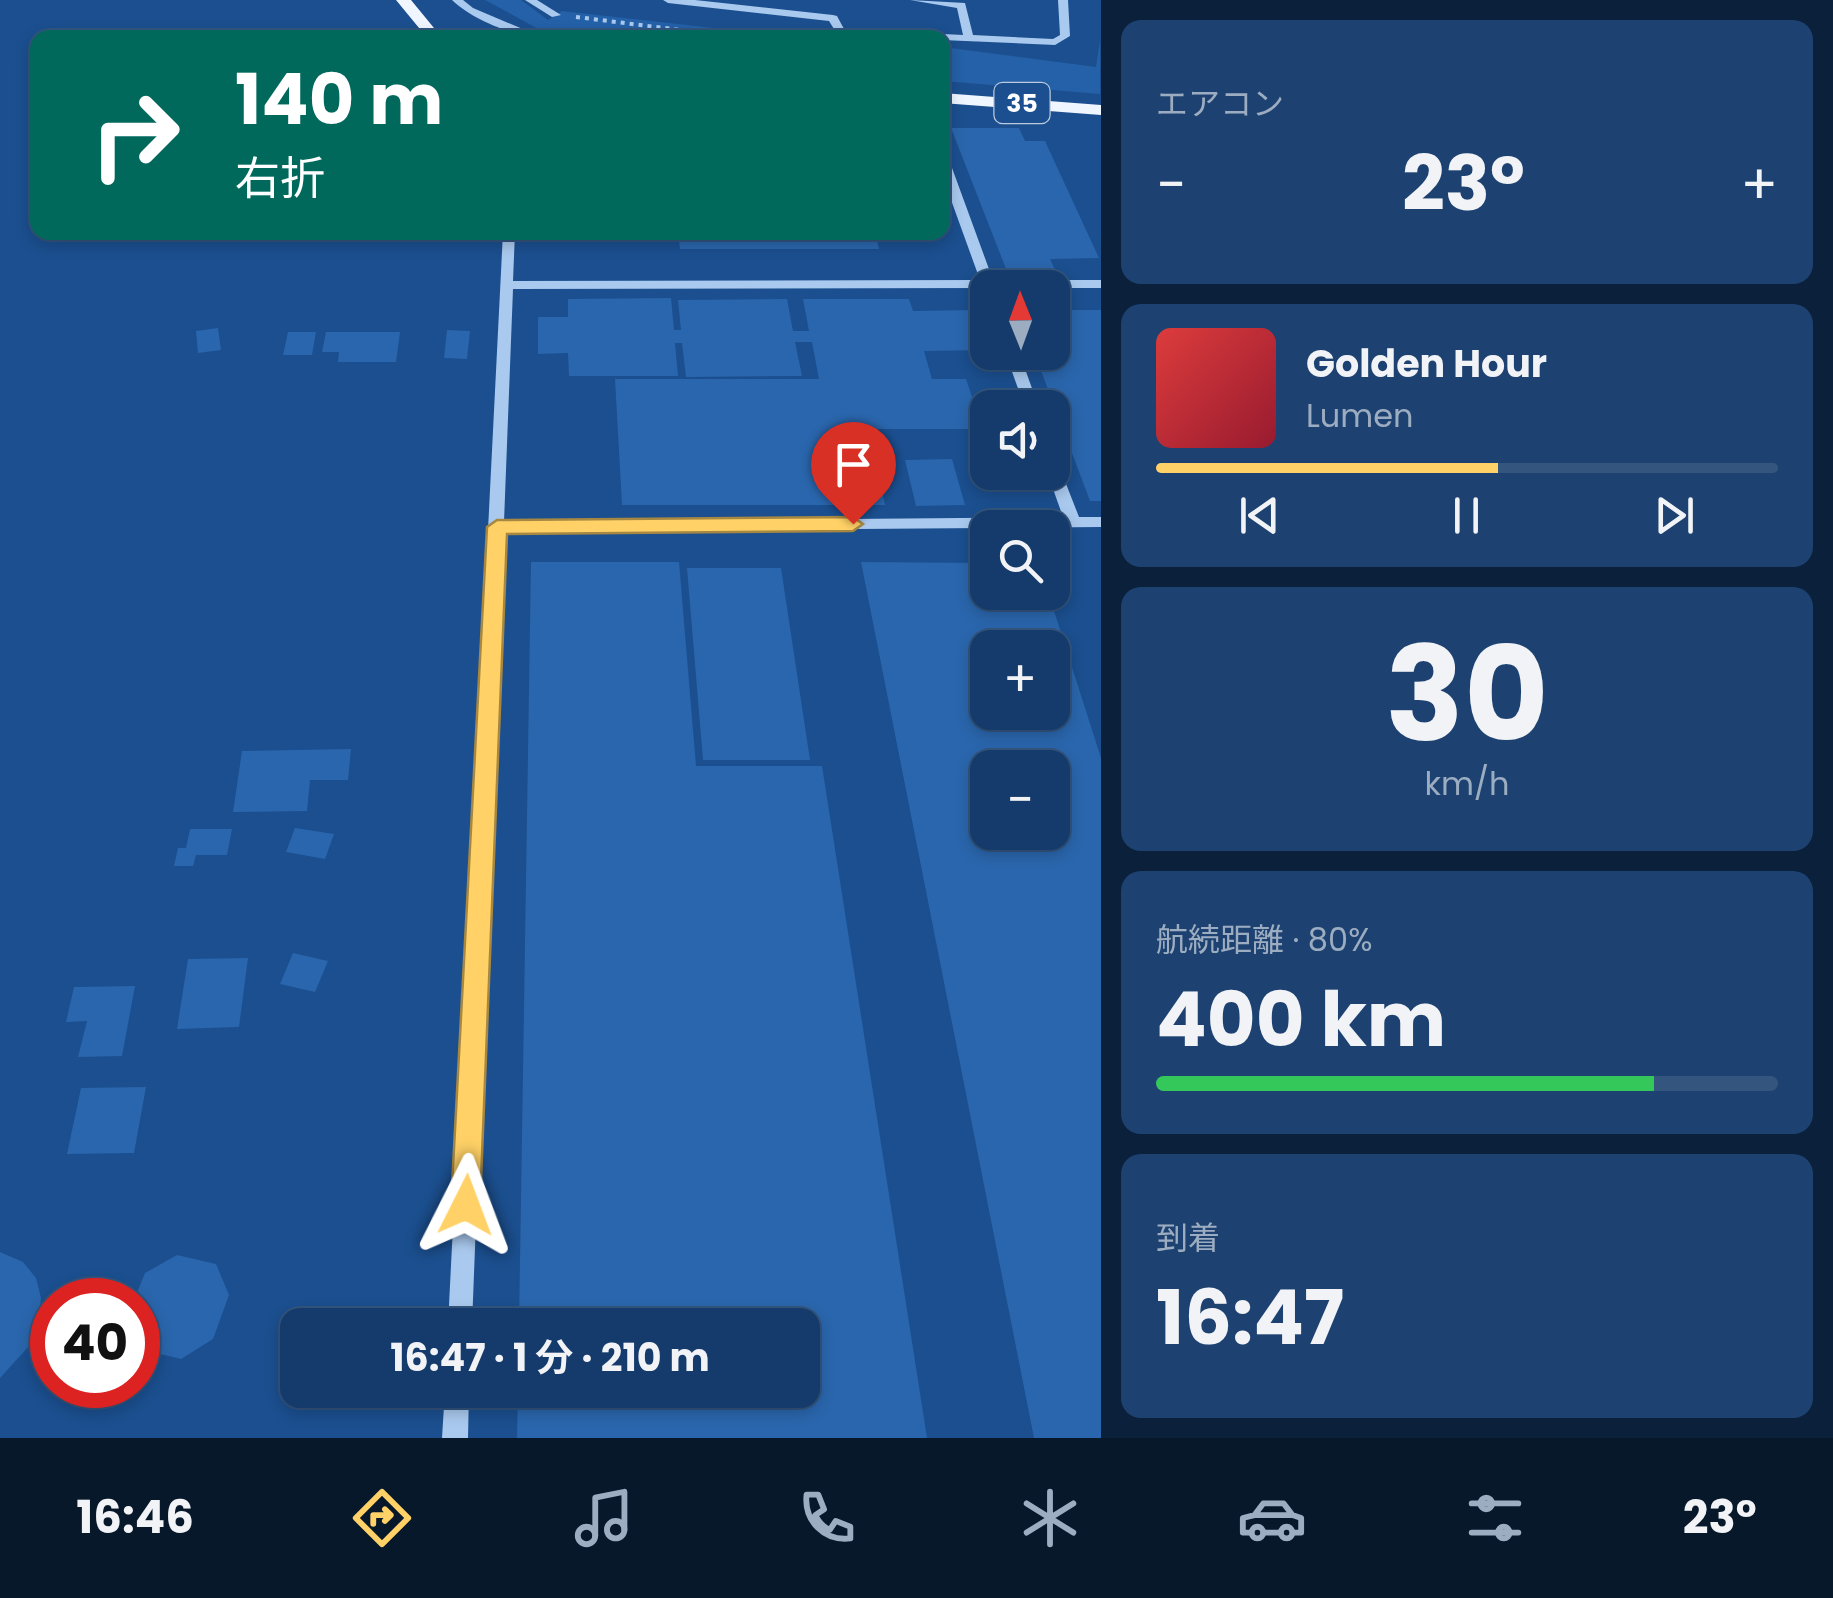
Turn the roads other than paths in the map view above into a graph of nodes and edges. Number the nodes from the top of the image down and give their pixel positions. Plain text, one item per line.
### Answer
1 (403, 0) edge
2 (457, 0) edge
3 (530, 0) edge
4 (668, 0) edge
5 (915, 0) edge
6 (1063, 0) edge
7 (556, 15) road end
8 (428, 30) edge
9 (519, 30) edge
10 (840, 30) edge
11 (950, 37) edge
12 (969, 38) junction
13 (950, 99) edge
14 (1100, 110) edge
15 (950, 179) edge
16 (509, 240) edge
17 (982, 270) edge
18 (509, 284) junction
19 (1100, 284) edge
20 (1070, 285) edge
21 (970, 286) edge
22 (1061, 490) edge
23 (1072, 522) junction
24 (1100, 522) edge
25 (497, 527) junction
26 (461, 1308) edge
27 (456, 1408) edge
28 (455, 1438) edge

1 - 8 main road
2 - 9 street
3 - 7 street
4 - 10 street
5 - 12 street
6 - 12 street
11 - 12 street
13 - 14 main road, 35
15 - 17 street
16 - 18 street
18 - 21 street
18 - 25 street
19 - 20 street
22 - 23 street
23 - 24 street
23 - 25 street
25 - 26 street
27 - 28 street

